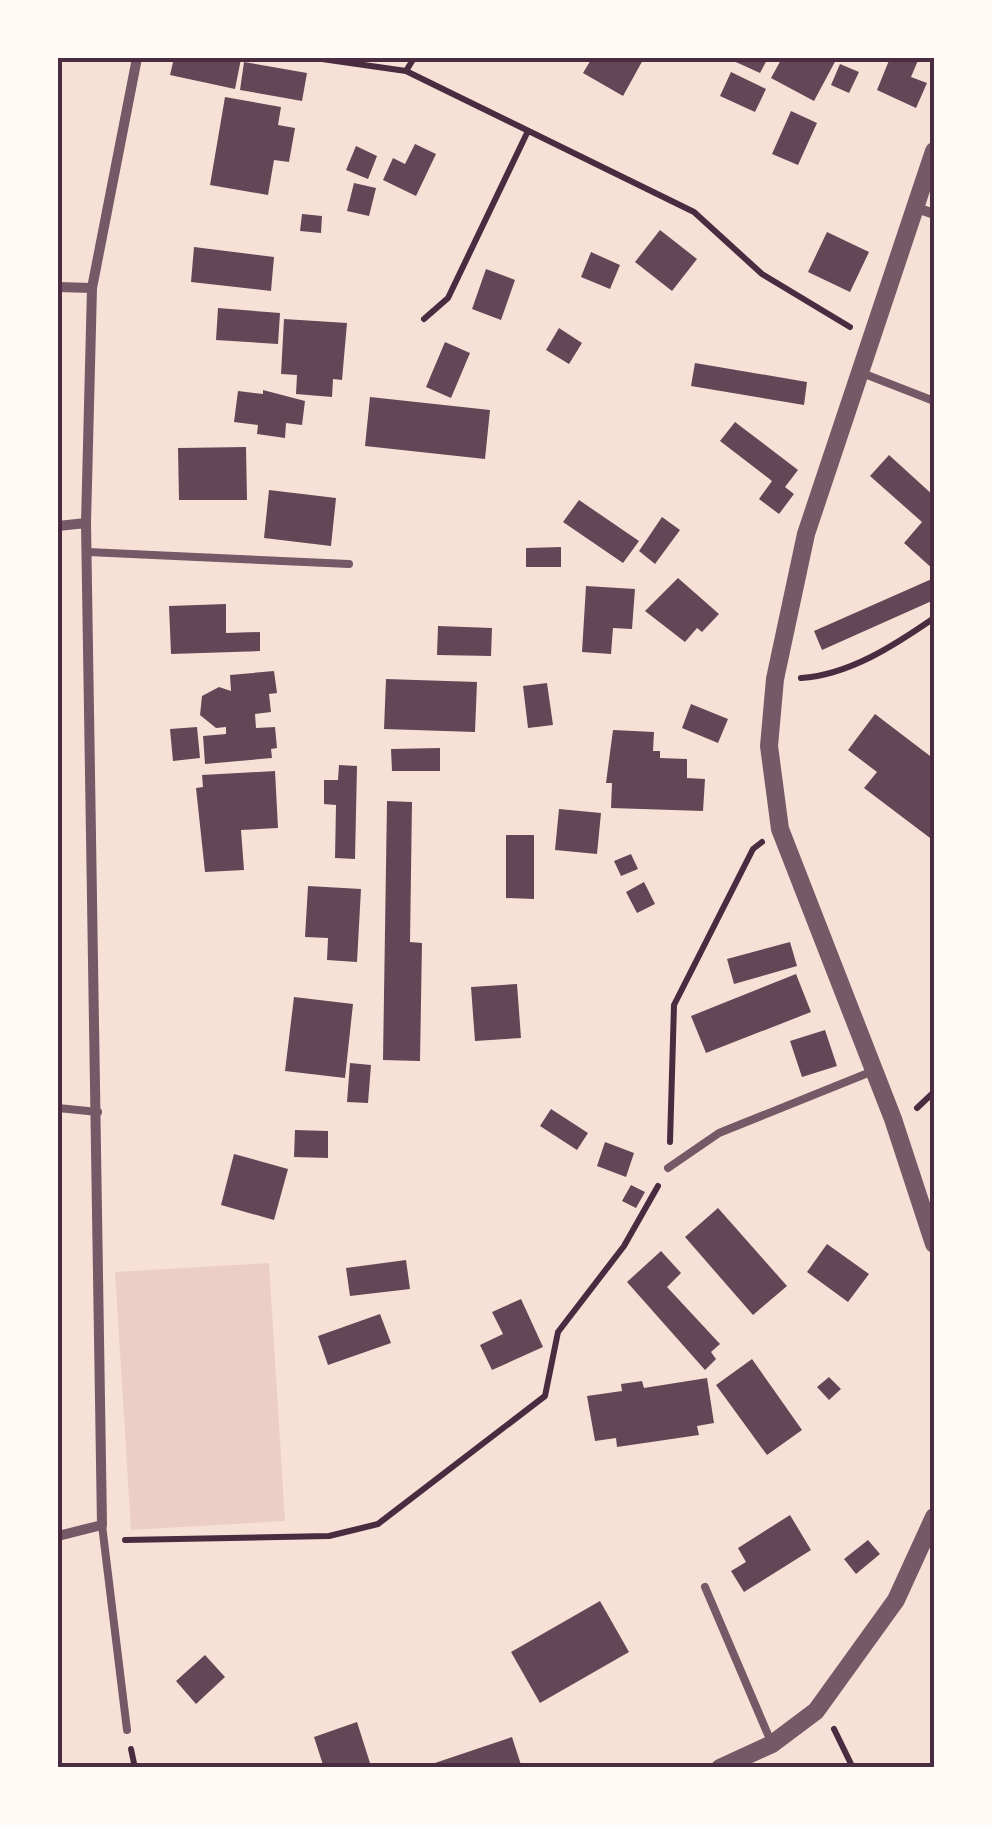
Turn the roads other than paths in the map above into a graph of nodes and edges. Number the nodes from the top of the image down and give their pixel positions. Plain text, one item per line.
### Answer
1 (137, 58) edge
2 (934, 151) edge
3 (914, 207) junction
4 (934, 214) edge
5 (58, 287) edge
6 (92, 288) junction
7 (858, 372) junction
8 (934, 401) edge
9 (86, 523) junction
10 (58, 526) edge
11 (88, 552) junction
12 (348, 564) dead end
13 (872, 1071) junction
14 (58, 1108) edge
15 (98, 1112) junction
16 (668, 1168) road end
17 (934, 1244) edge
18 (934, 1517) edge
19 (102, 1525) junction
20 (58, 1536) edge
21 (705, 1587) dead end
22 (127, 1730) dead end
23 (772, 1744) junction
24 (720, 1768) edge

1 - 6 street
2 - 3 street
3 - 4 street
3 - 7 street
5 - 6 street
6 - 9 street
7 - 8 lane
7 - 13 street
9 - 10 street
9 - 11 street
11 - 12 lane
11 - 15 street
13 - 16 lane
13 - 17 street
14 - 15 lane
15 - 19 street
18 - 23 street
19 - 20 street
19 - 22 lane
21 - 23 lane
23 - 24 street

